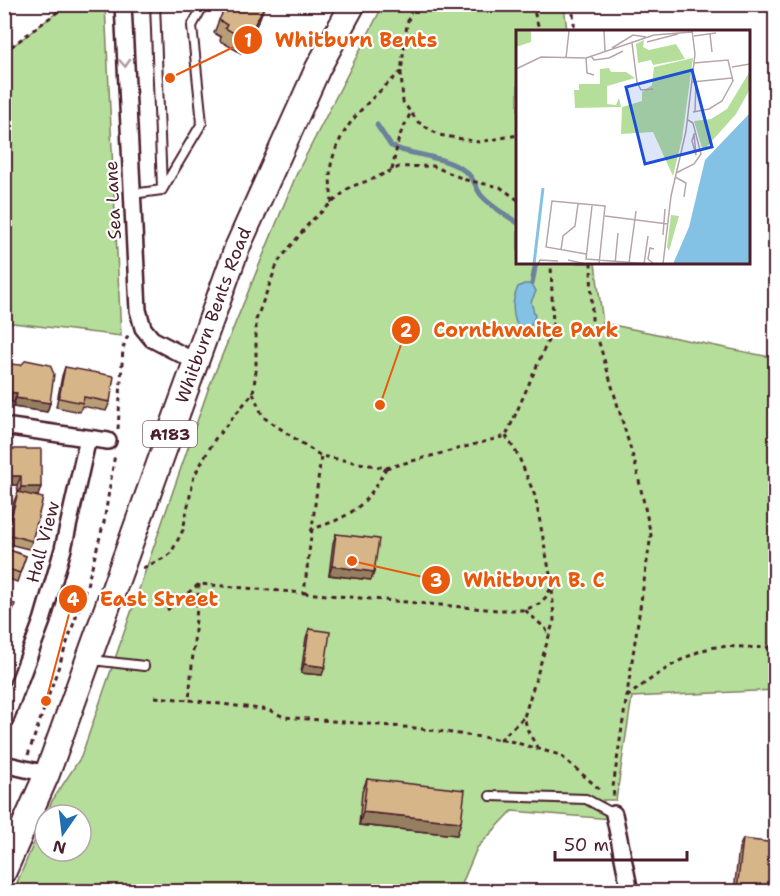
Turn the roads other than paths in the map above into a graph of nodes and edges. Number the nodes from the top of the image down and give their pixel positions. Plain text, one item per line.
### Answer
1 (123, 4) edge
2 (155, 4) edge
3 (204, 4) edge
4 (353, 4) edge
5 (162, 190) junction
6 (132, 194) junction
7 (196, 362) junction
8 (4, 426) edge
9 (88, 438) junction
10 (114, 438) road end
11 (87, 660) junction
12 (144, 666) dead end
13 (4, 722) edge
14 (4, 764) edge
15 (35, 771) junction
16 (490, 796) dead end
17 (614, 814) joint
18 (4, 871) edge
19 (630, 891) edge

1 -> 6 street, Sea Lane
2 - 5 lane
3 - 5 lane
4 - 7 main road, Whitburn Bents Road / A183
5 - 6 lane
6 - 7 street, Sea Lane
7 - 11 main road, Whitburn Bents Road / A183
8 - 9 street
9 - 10 street
9 - 13 street, Hall View
11 - 12 lane
11 - 15 main road, Whitburn Bents Road / A183
14 - 15 street
15 - 18 main road, Whitburn Bents Road / A183
16 - 17 lane
17 - 19 street

